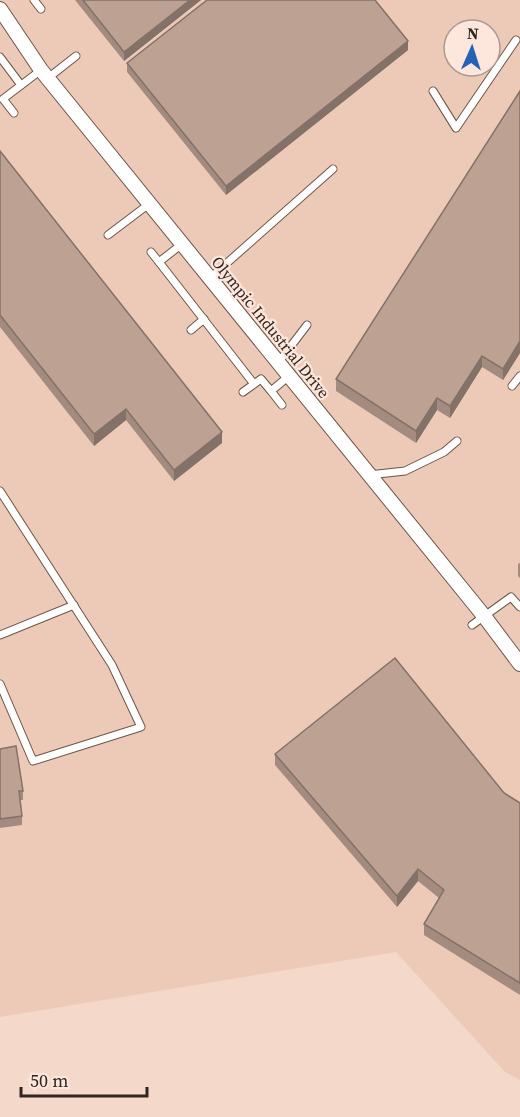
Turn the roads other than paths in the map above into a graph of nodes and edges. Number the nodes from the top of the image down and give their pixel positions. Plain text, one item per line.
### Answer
1 (34, 0) edge
2 (0, 9) edge
3 (41, 9) dead end
4 (516, 40) dead end
5 (76, 56) dead end
6 (0, 57) edge
7 (44, 74) junction
8 (21, 85) junction
9 (433, 91) dead end
10 (14, 113) dead end
11 (333, 169) dead end
12 (149, 204) junction
13 (108, 235) dead end
14 (182, 244) junction
15 (151, 252) dead end
16 (159, 262) junction
17 (210, 278) junction
18 (204, 320) junction
19 (307, 325) dead end
20 (191, 330) dead end
21 (278, 363) junction
22 (289, 376) junction
23 (520, 376) edge
24 (254, 384) junction
25 (513, 386) dead end
26 (271, 391) junction
27 (243, 392) dead end
28 (282, 405) dead end
29 (457, 441) dead end
30 (369, 475) junction
31 (0, 491) edge
32 (74, 605) junction
33 (520, 607) edge
34 (484, 616) junction
35 (472, 625) dead end
36 (0, 635) edge
37 (520, 664) edge
38 (0, 684) edge

1 - 3 lane
2 - 7 street, Olympic Industrial Drive
4 - 9 lane
5 - 7 lane
6 - 8 lane
7 - 8 lane
7 - 12 street, Olympic Industrial Drive
8 - 10 lane
11 - 17 lane
12 - 13 lane
12 - 14 street, Olympic Industrial Drive
14 - 16 lane
14 - 17 street, Olympic Industrial Drive
15 - 16 lane
16 - 18 lane
17 - 21 street, Olympic Industrial Drive
18 - 20 lane
18 - 24 lane
19 - 21 lane
21 - 22 street, Olympic Industrial Drive
22 - 26 lane
22 - 30 street, Olympic Industrial Drive
23 - 25 lane
24 - 26 lane
24 - 27 lane
26 - 28 lane
29 - 30 lane
30 - 34 street, Olympic Industrial Drive
31 - 32 lane
32 - 36 lane
32 - 38 lane
33 - 34 lane
34 - 35 lane
34 - 37 street, Olympic Industrial Drive

